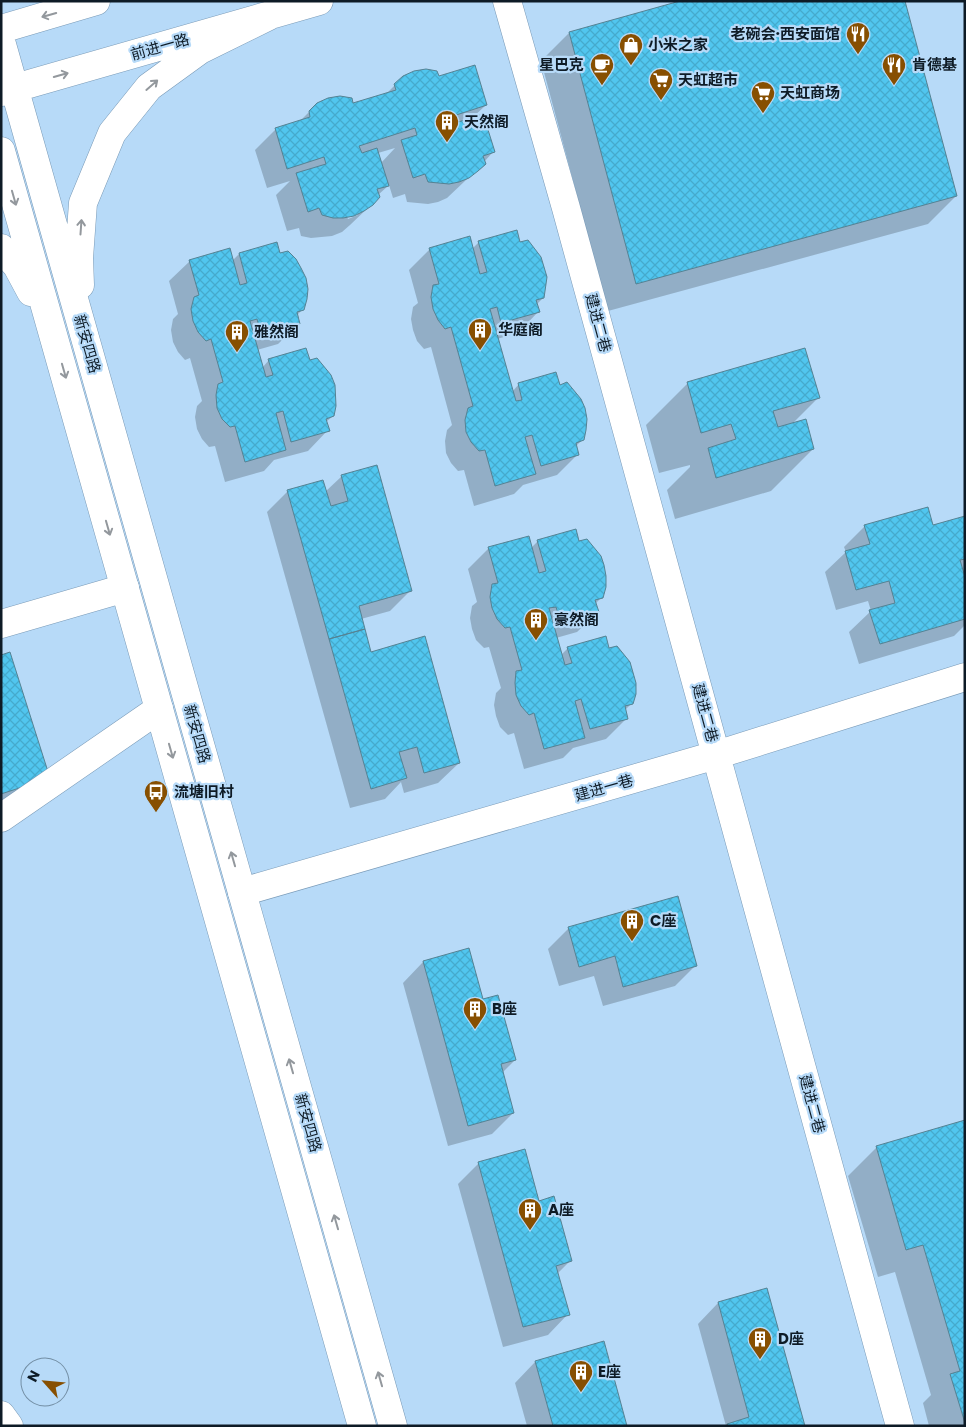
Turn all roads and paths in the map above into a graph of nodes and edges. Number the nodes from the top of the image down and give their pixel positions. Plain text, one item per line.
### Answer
1 (96, 1) edge
2 (319, 1) edge
3 (507, 1) edge
4 (268, 16) junction
5 (1, 28) edge
6 (1, 41) edge
7 (8, 90) edge
8 (1, 151) edge
9 (1, 248) edge
10 (82, 329) junction
11 (54, 336) junction
12 (125, 588) junction
13 (1, 624) edge
14 (965, 677) edge
15 (159, 709) junction
16 (716, 755) junction
17 (1, 818) edge
18 (242, 892) junction
19 (1, 1415) edge
20 (8, 1426) edge
21 (362, 1426) edge
22 (393, 1426) edge
23 (900, 1426) edge

1 -> 5 main road
2 - 4 main road, 前进一路
3 - 16 main road, 建进二巷
7 -> 4 main road, 前进一路
10 -> 4 main road
6 - 7 main road, 新安四路
7 - 10 main road, 新安四路
8 -> 11 main road, 新安四路
9 - 11 main road
18 -> 10 main road, 新安四路
11 -> 12 main road, 新安四路
12 - 13 main road
12 - 15 main road, 新安四路
14 - 16 main road, 建进一巷
15 - 17 main road
15 -> 21 main road, 新安四路
16 - 18 main road, 建进一巷
16 - 23 main road, 建进二巷
22 -> 18 main road, 新安四路
19 - 20 main road

